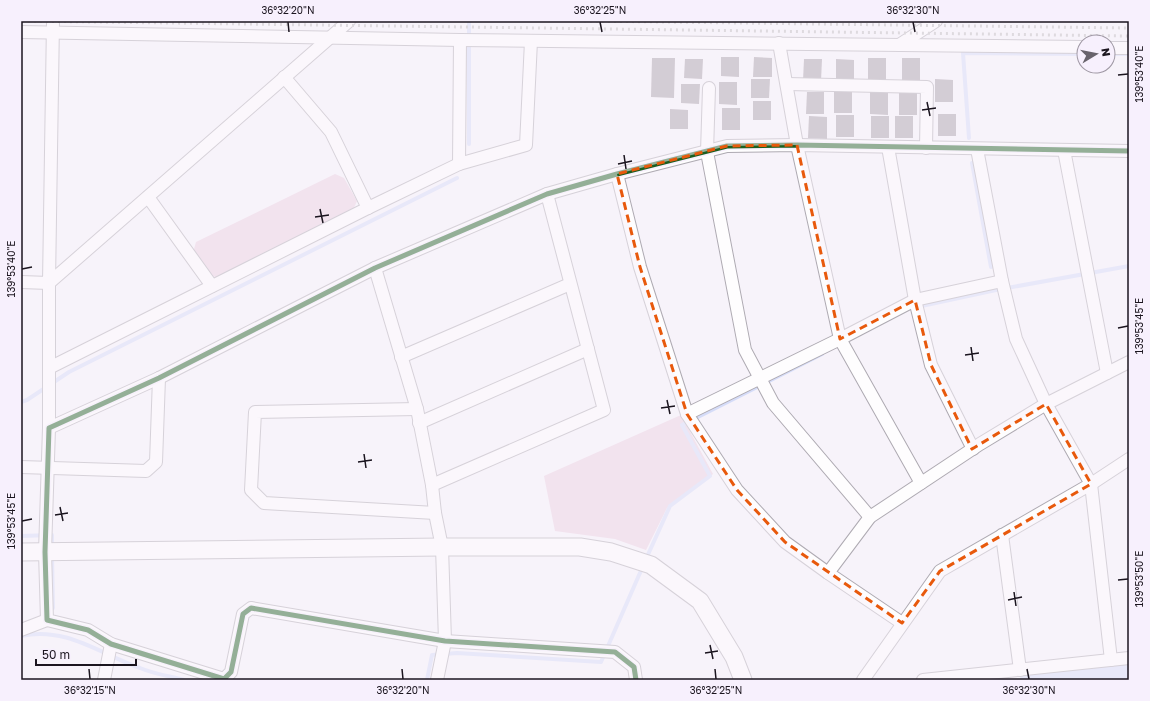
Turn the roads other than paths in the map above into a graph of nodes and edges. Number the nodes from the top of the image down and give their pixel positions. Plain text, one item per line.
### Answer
1 (349, 21) edge
2 (936, 21) edge
3 (53, 27) edge
4 (21, 32) edge
5 (330, 37) junction
6 (460, 40) junction
7 (531, 41) junction
8 (779, 43) junction
9 (899, 45) junction
10 (1076, 48) edge
11 (1116, 48) edge
12 (1129, 48) edge
13 (284, 77) junction
14 (786, 84) junction
15 (709, 88) dead end
16 (797, 145) junction
17 (888, 147) junction
18 (926, 148) junction
19 (977, 149) junction
20 (1064, 150) junction
21 (1129, 150) edge
22 (707, 152) junction
23 (459, 164) junction
24 (617, 174) junction
25 (547, 194) junction
26 (148, 197) junction
27 (368, 208) junction
28 (375, 268) junction
29 (1002, 281) junction
30 (21, 282) edge
31 (48, 283) junction
32 (570, 284) junction
33 (212, 286) junction
34 (915, 300) junction
35 (840, 339) junction
36 (588, 349) junction
37 (401, 357) junction
38 (1129, 362) edge
39 (49, 368) junction
40 (1106, 373) junction
41 (159, 378) junction
42 (760, 378) junction
43 (1046, 404) junction
44 (416, 409) junction
45 (687, 414) junction
46 (419, 423) junction
47 (49, 428) junction
48 (973, 449) junction
49 (1129, 459) edge
50 (21, 467) edge
51 (48, 468) junction
52 (921, 483) junction
53 (1091, 484) junction
54 (432, 485) junction
55 (435, 513) junction
56 (870, 516) junction
57 (1002, 535) junction
58 (442, 547) junction
59 (21, 552) edge
60 (45, 552) junction
61 (828, 573) junction
62 (46, 620) junction
63 (902, 623) junction
64 (21, 630) edge
65 (445, 642) junction
66 (111, 644) junction
67 (1129, 658) edge
68 (1111, 660) junction
69 (1020, 670) junction
70 (104, 680) edge
71 (437, 680) edge
72 (636, 680) edge
73 (743, 680) edge
74 (863, 680) edge
75 (923, 680) edge

1 - 5 street
2 - 9 street
3 - 4 street
3 - 5 street
3 - 31 street
5 - 6 street
5 - 13 street
6 - 7 street
6 - 23 street
7 - 8 street
7 - 23 street
8 - 9 street
8 - 14 street
9 - 10 street
11 - 12 street
13 - 26 street
13 - 27 street
14 - 16 street
14 - 18 street
15 - 22 street
16 - 17 street
16 - 22 street
16 - 35 street
17 - 18 street
17 - 34 street
18 - 19 street
19 - 20 street
19 - 29 street
20 - 21 street
20 - 40 street
22 - 24 street
22 - 42 street
23 - 27 street
24 - 25 street
24 - 45 street
25 - 28 street
25 - 32 street
26 - 31 street
26 - 33 street
27 - 33 street
28 - 37 street
28 - 41 street
29 - 34 street
29 - 43 street
30 - 31 street
31 - 39 street
32 - 36 street
32 - 37 street
33 - 39 street
34 - 35 street
34 - 48 street
35 - 42 street
35 - 52 street
36 - 46 street
36 - 54 street
37 - 44 street
38 - 40 street
39 - 47 street
40 - 43 street
41 - 47 street
41 - 51 street
42 - 45 street
42 - 56 street
43 - 48 street
43 - 53 street
44 - 46 street
44 - 55 street
45 - 61 street
46 - 54 street
47 - 51 street
48 - 52 street
49 - 53 street
50 - 51 street
51 - 60 street
52 - 56 street
53 - 57 street
53 - 68 street
54 - 55 street
55 - 58 street
56 - 61 street
57 - 63 street
57 - 69 street
58 - 60 street
58 - 65 street
58 - 73 street
59 - 60 street
60 - 62 street
61 - 63 street
62 - 64 street
62 - 66 street
63 - 74 street
65 - 66 street
65 - 71 street
65 - 72 street
66 - 70 street
67 - 68 street
68 - 69 street
69 - 75 street

